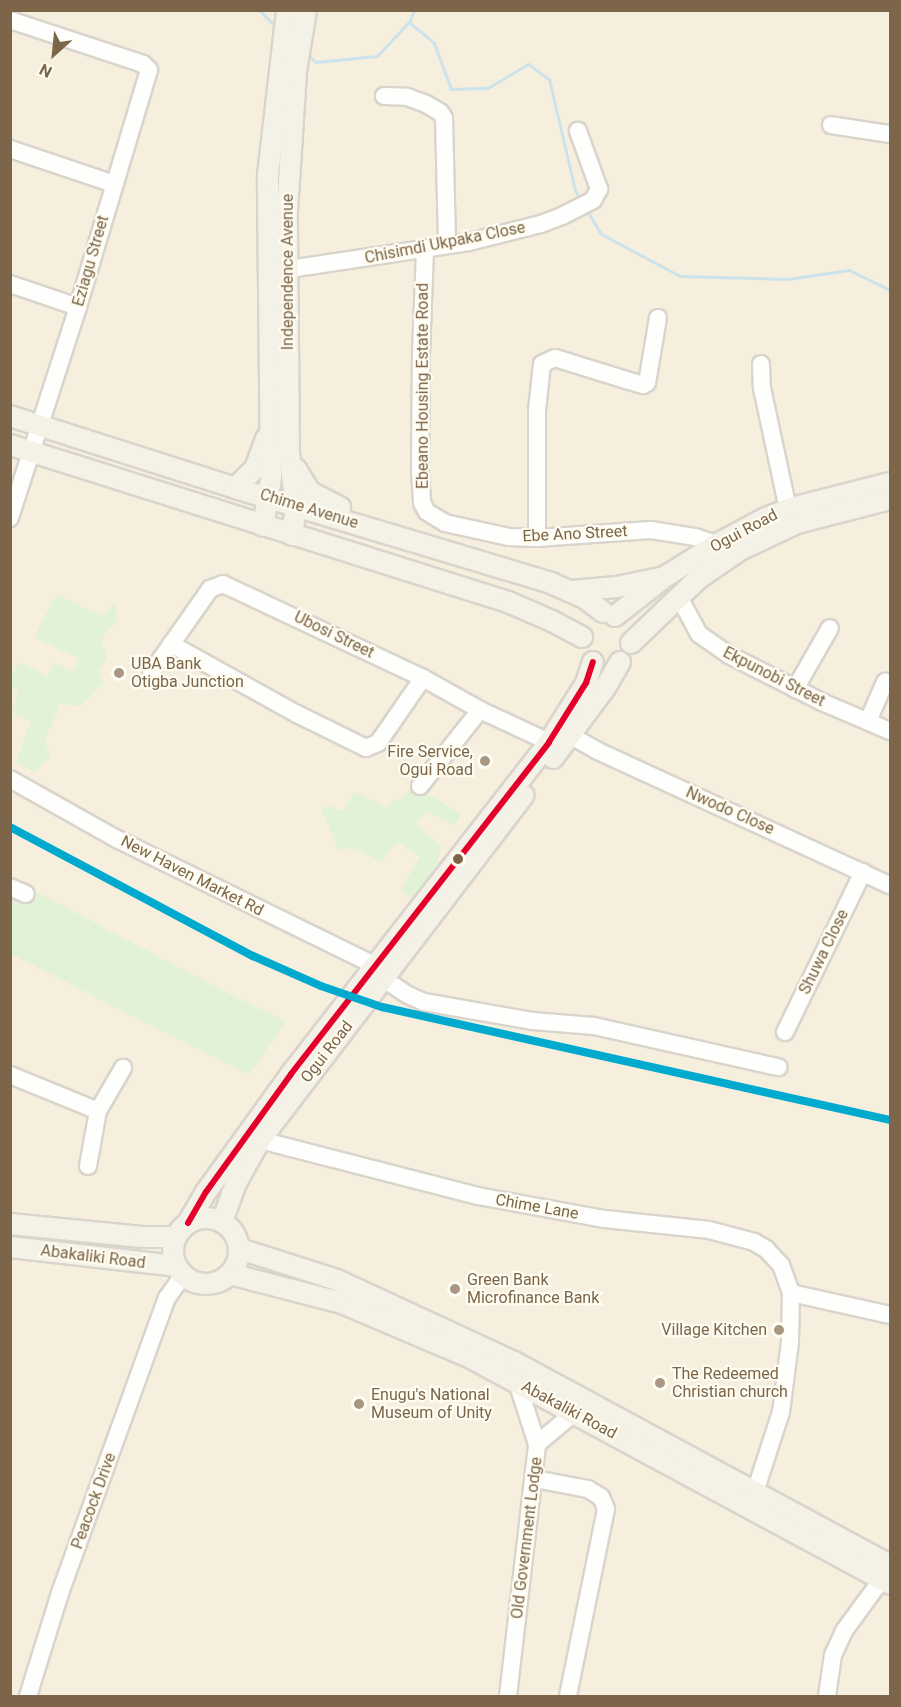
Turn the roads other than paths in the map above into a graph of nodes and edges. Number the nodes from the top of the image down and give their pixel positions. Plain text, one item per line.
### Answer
1 (306, 10) edge
2 (286, 14) edge
3 (10, 20) edge
4 (285, 62) junction
5 (384, 96) dead end
6 (831, 125) dead end
7 (889, 130) edge
8 (578, 131) dead end
9 (10, 149) edge
10 (114, 184) junction
11 (447, 245) junction
12 (425, 250) junction
13 (289, 269) junction
14 (10, 284) edge
15 (78, 307) junction
16 (658, 318) dead end
17 (761, 364) dead end
18 (10, 416) edge
19 (40, 424) junction
20 (271, 424) junction
21 (10, 445) edge
22 (32, 452) junction
23 (289, 453) junction
24 (891, 483) edge
25 (235, 488) junction
26 (269, 496) junction
27 (891, 500) edge
28 (848, 501) junction
29 (296, 505) junction
30 (788, 509) junction
31 (10, 518) edge
32 (433, 518) joint
33 (263, 526) junction
34 (292, 535) junction
35 (407, 538) junction
36 (537, 538) junction
37 (717, 544) junction
38 (666, 576) junction
39 (571, 591) junction
40 (679, 597) junction
41 (609, 614) junction
42 (830, 628) dead end
43 (582, 637) junction
44 (631, 643) junction
45 (171, 644) junction
46 (593, 662) junction
47 (620, 662) junction
48 (151, 673) dead end
49 (423, 678) junction
50 (885, 682) dead end
51 (795, 689) junction
52 (480, 710) junction
53 (868, 721) junction
54 (891, 731) edge
55 (559, 736) junction
56 (10, 779) edge
57 (420, 786) dead end
58 (863, 872) junction
59 (891, 885) edge
60 (380, 973) junction
61 (344, 1019) junction
62 (785, 1032) dead end
63 (778, 1067) dead end
64 (123, 1068) dead end
65 (10, 1075) edge
66 (98, 1111) junction
67 (260, 1140) junction
68 (88, 1166) dead end
69 (222, 1222) junction
70 (10, 1224) edge
71 (182, 1230) junction
72 (10, 1247) edge
73 (240, 1249) junction
74 (180, 1271) junction
75 (230, 1274) junction
76 (791, 1293) junction
77 (375, 1306) junction
78 (891, 1315) edge
79 (521, 1374) junction
80 (579, 1406) junction
81 (537, 1444) junction
82 (535, 1479) junction
83 (755, 1492) junction
84 (888, 1576) edge
85 (568, 1695) dead end
86 (28, 1696) edge
87 (508, 1696) edge
88 (826, 1696) edge

1 - 4 main road, Independence Avenue
2 - 4 main road, Independence Avenue
3 - 10 street, Eziagu Street
4 - 13 main road, Independence Avenue
4 - 20 main road, Independence Avenue
5 - 11 street
6 - 7 street
8 - 11 street, Chisimdi Ukpaka Close
9 - 10 street
10 - 15 street, Eziagu Street
11 - 12 street, Chisimdi Ukpaka Close
12 - 13 street, Chisimdi Ukpaka Close
12 - 32 street, Ebeano Housing Estate Road
13 - 23 main road, Independence Avenue
14 - 15 street
15 - 19 street, Eziagu Street
16 - 36 street
17 - 30 street
18 - 19 main road, Chime Avenue
19 - 22 street, Eziagu Street
19 - 25 main road, Chime Avenue
20 - 25 main road
20 - 26 main road, Independence Avenue
21 - 22 main road, Chime Avenue
22 - 31 street, Eziagu Street
22 - 33 main road, Chime Avenue
23 - 29 main road, Independence Avenue
23 - 35 main road
24 - 28 main road, Ogui Road
25 - 26 main road, Chime Avenue
26 - 29 main road, Chime Avenue
26 - 33 main road, Independence Avenue
27 - 28 main road, Ogui Road
28 - 30 main road, Ogui Road
28 - 40 main road, Ogui Road
29 - 34 main road, Independence Avenue
29 - 35 main road, Chime Avenue
30 - 37 main road, Ogui Road
32 - 36 street, Ebe Ano Street
33 - 34 main road, Chime Avenue
34 - 43 main road, Chime Avenue
35 - 39 main road, Chime Avenue
36 - 37 street, Ebe Ano Street
37 - 38 main road, Ogui Road
38 - 39 main road
38 - 41 main road, Ogui Road
39 - 41 main road, Chime Avenue
40 - 44 main road, Ogui Road
40 - 51 street, Ekpunobi Street
41 - 43 main road
41 - 44 main road
42 - 51 street
43 - 46 main road
44 - 47 main road
45 - 48 street, Ubosi Street
45 - 49 street, Ubosi Street
45 - 49 street
46 - 47 main road
46 - 55 main road, Ogui Road
47 - 55 main road, Ogui Road
49 - 52 street, Ubosi Street
50 - 53 street
51 - 53 street, Ekpunobi Street
52 - 55 street, Ubosi Street
52 - 57 street
53 - 54 street, Ekpunobi Street
55 - 58 street, Nwodo Close
55 - 60 main road, Ogui Road
56 - 60 street, New Haven Market Rd
58 - 59 street, Nwodo Close
58 - 62 street, Shuwa Close
60 - 61 main road, Ogui Road
60 - 63 street, New Haven Market Rd
61 - 67 main road, Ogui Road
61 - 71 main road, Ogui Road
64 - 66 street
65 - 66 street
66 - 68 street
67 - 69 main road, Ogui Road
67 - 76 street, Chime Lane
69 - 71 main road
69 - 73 main road
70 - 71 main road, Abakaliki Road
71 - 74 main road
72 - 74 main road, Abakaliki Road
73 - 75 main road
73 - 77 main road, Abakaliki Road
74 - 75 main road
74 - 86 street, Peacock Drive
75 - 77 main road, Abakaliki Road
76 - 78 street
76 - 83 street, Chime Lane
77 - 79 main road, Abakaliki Road
79 - 80 main road, Abakaliki Road
79 - 81 street, Old Government Lodge
80 - 81 street
80 - 83 main road, Abakaliki Road
80 - 84 main road, Abakaliki Road
81 - 82 street, Old Government Lodge
82 - 85 street
82 - 87 street, Old Government Lodge
83 - 84 main road, Abakaliki Road
84 - 88 street

